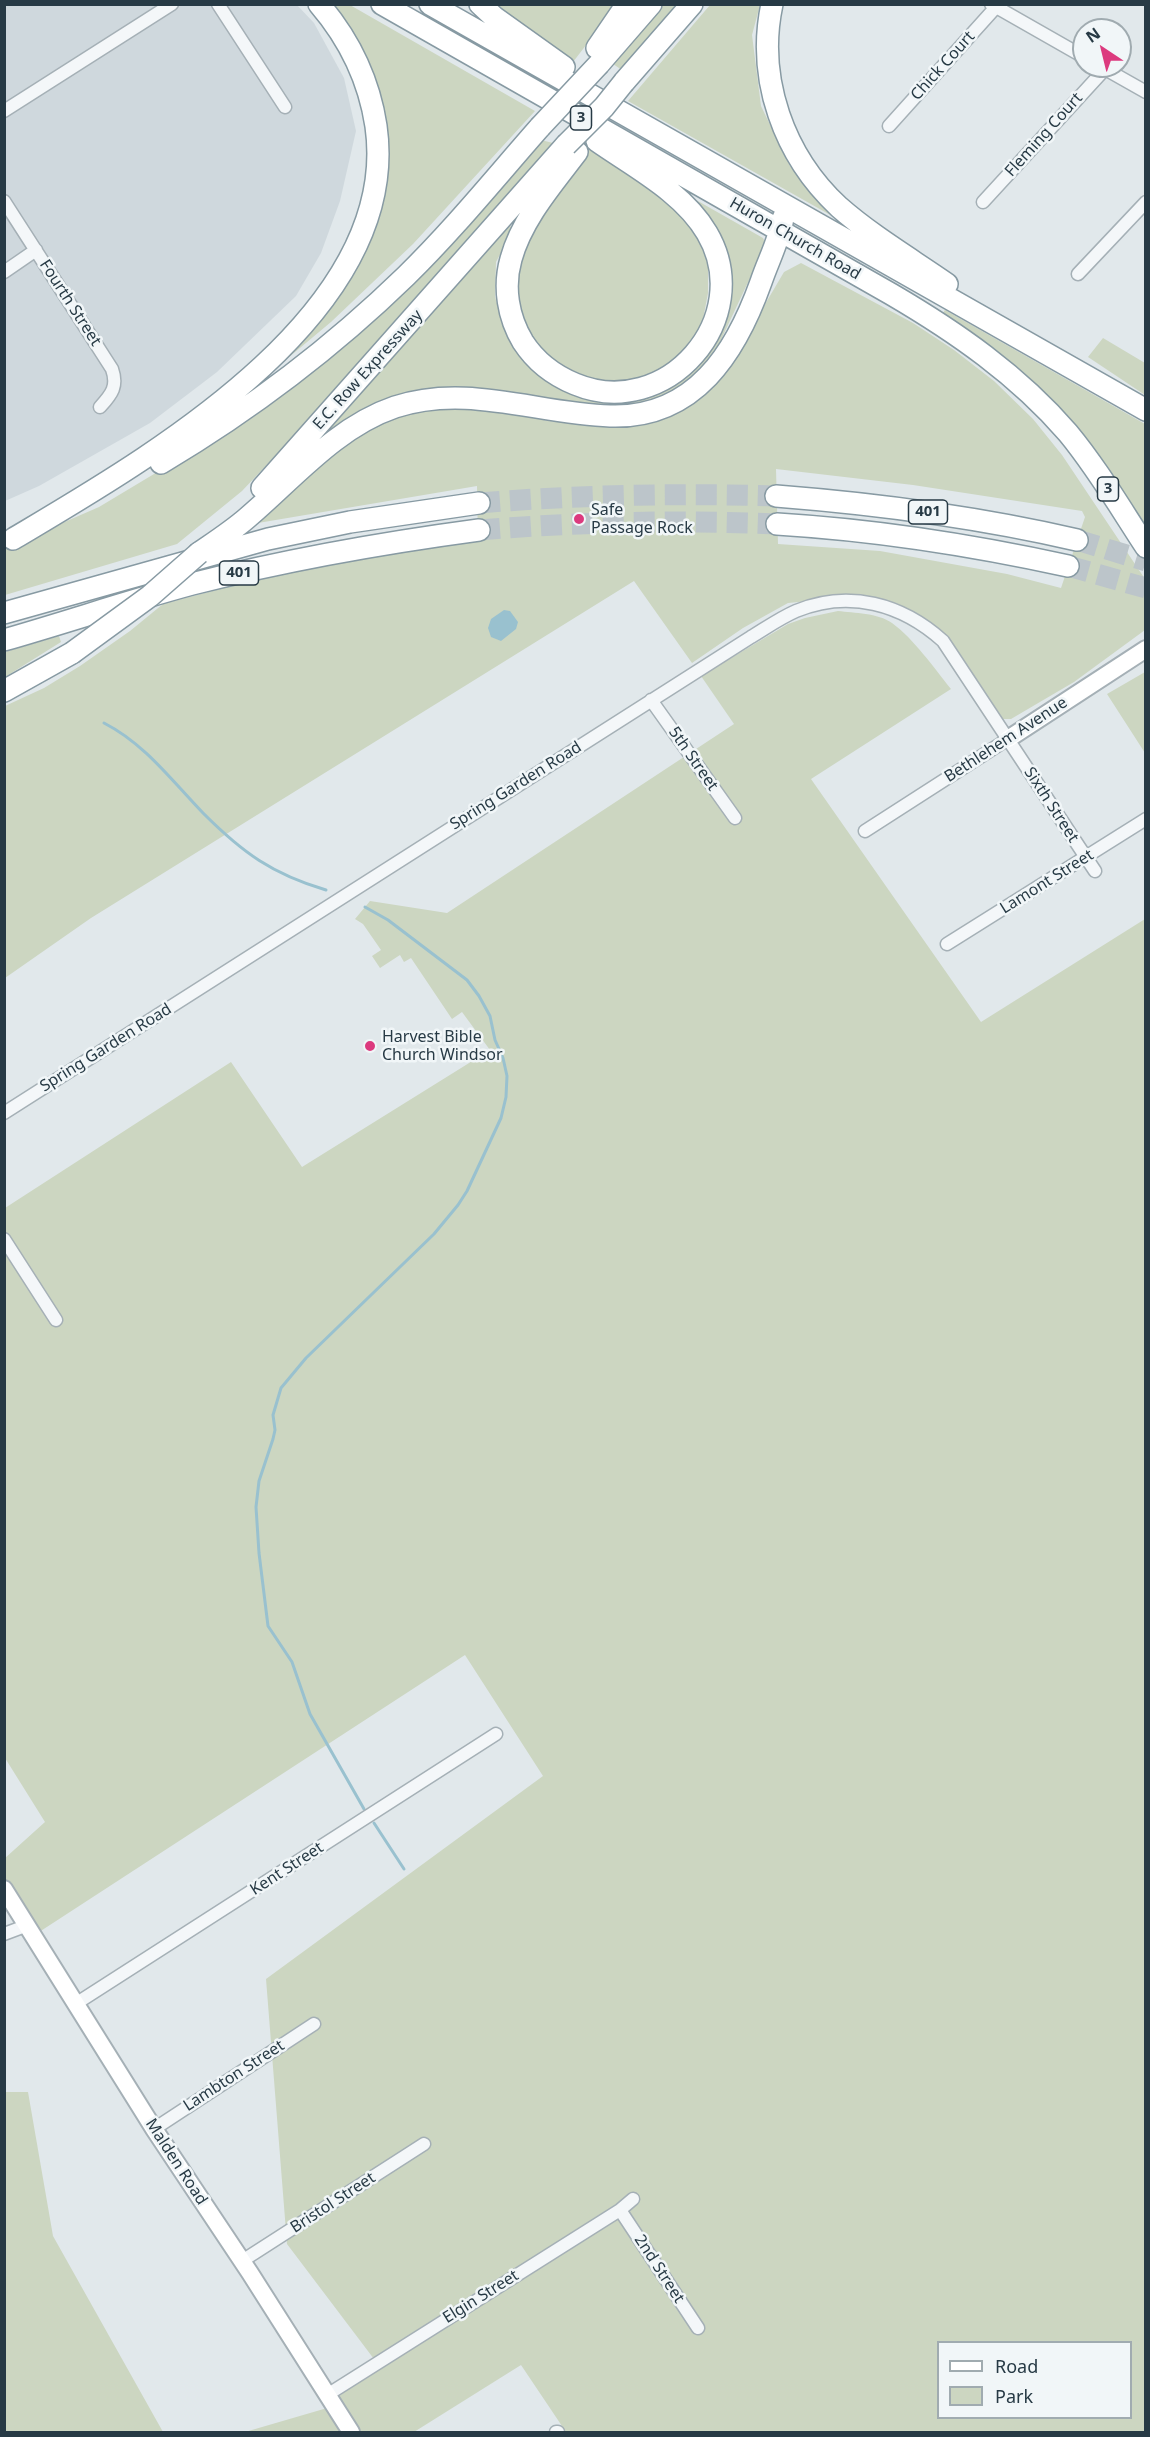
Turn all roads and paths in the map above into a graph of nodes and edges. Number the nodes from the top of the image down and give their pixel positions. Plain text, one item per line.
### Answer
1 (172, 4) edge
2 (218, 4) edge
3 (318, 4) edge
4 (382, 4) edge
5 (430, 4) edge
6 (480, 4) edge
7 (627, 4) edge
8 (651, 4) edge
9 (692, 4) edge
10 (772, 4) edge
11 (994, 6) edge
12 (1072, 50) edge
13 (594, 62) junction
14 (1093, 78) edge
15 (1122, 78) edge
16 (532, 90) junction
17 (1146, 92) edge
18 (285, 107) dead end
19 (612, 110) junction
20 (4, 111) edge
21 (889, 126) dead end
22 (572, 148) junction
23 (4, 201) edge
24 (983, 202) dead end
25 (1146, 202) edge
26 (785, 207) junction
27 (780, 231) junction
28 (36, 250) junction
29 (819, 253) junction
30 (4, 272) edge
31 (1078, 274) dead end
32 (755, 301) junction
33 (987, 321) junction
34 (100, 406) dead end
35 (1146, 410) edge
36 (776, 496) tunnel mouth
37 (479, 503) tunnel mouth
38 (252, 507) junction
39 (777, 524) tunnel mouth
40 (479, 530) tunnel mouth
41 (9, 540) edge
42 (1077, 540) tunnel mouth
43 (1146, 547) edge
44 (1068, 566) tunnel mouth
45 (4, 613) edge
46 (4, 640) edge
47 (1146, 649) edge
48 (4, 691) edge
49 (651, 700) junction
50 (1008, 739) junction
51 (735, 818) dead end
52 (1146, 819) edge
53 (865, 831) dead end
54 (1086, 858) junction
55 (1095, 871) dead end
56 (947, 944) dead end
57 (4, 1113) edge
58 (4, 1239) edge
59 (56, 1320) dead end
60 (496, 1734) dead end
61 (4, 1889) edge
62 (27, 1926) junction
63 (4, 1934) edge
64 (77, 2003) junction
65 (314, 2024) dead end
66 (154, 2129) junction
67 (424, 2144) dead end
68 (633, 2199) dead end
69 (620, 2210) junction
70 (242, 2261) junction
71 (698, 2328) dead end
72 (327, 2395) junction
73 (351, 2433) edge

1 - 20 street
2 - 18 street
3 - 41 highway
4 - 16 highway, Huron Church Road / 3
5 - 19 highway, Huron Church Road / 3
6 - 19 highway
7 - 13 highway
8 - 13 highway
9 - 19 highway, bridge
10 - 33 highway
11 - 12 street
11 - 21 street, Chick Court
13 - 41 highway, bridge
14 - 24 street, Fleming Court
15 - 17 street
16 - 22 highway
16 - 27 highway, Huron Church Road / 3
19 - 22 highway, bridge
19 - 26 highway, Huron Church Road / 3
22 - 38 highway, E.C. Row Expressway
23 - 28 street, Fourth Street
25 - 31 street
26 - 27 highway
26 - 33 highway, Huron Church Road / 3
27 - 29 highway, Huron Church Road / 3
27 - 32 highway
28 - 30 street
28 - 34 street, Fourth Street
29 - 32 highway
29 - 43 highway, Huron Church Road / 3
32 - 38 highway
33 - 35 highway, Huron Church Road / 3
36 - 42 highway, 401
37 - 45 highway, 401
38 - 48 highway, bridge
39 - 44 highway, 401
40 - 46 highway, 401
47 - 50 main road, Bethlehem Avenue
49 - 50 street, Spring Garden Road
49 - 51 street, 5th Street
49 - 57 street, Spring Garden Road
50 - 53 street, Bethlehem Avenue
50 - 54 street, Sixth Street
52 - 54 street, Lamont Street
54 - 55 street, Sixth Street
54 - 56 street, Lamont Street
58 - 59 street
60 - 64 street, Kent Street
61 - 62 main road, Malden Road
62 - 63 street
62 - 64 main road, Malden Road
64 - 66 main road, Malden Road
65 - 66 street, Lambton Street
66 - 70 main road, Malden Road
67 - 70 street, Bristol Street
68 - 69 street, Elgin Street
69 - 71 street, 2nd Street
69 - 72 street, Elgin Street
70 - 72 main road, Malden Road
72 - 73 main road, Malden Road

